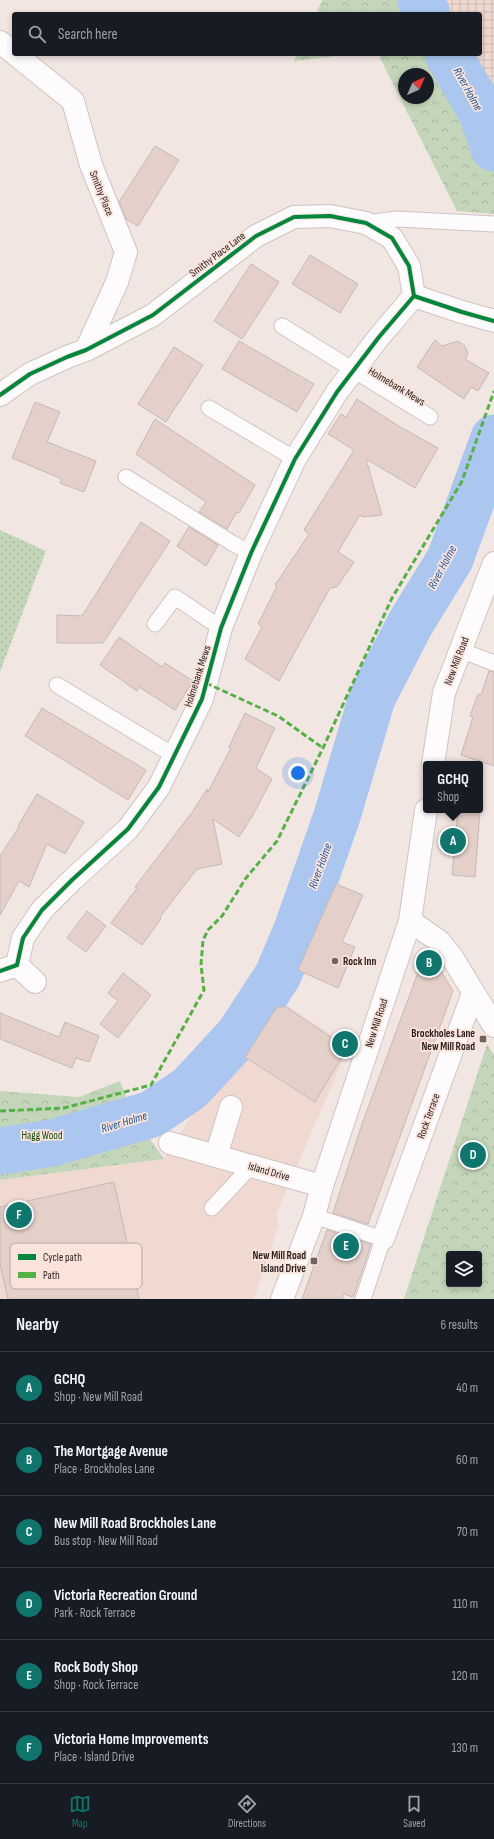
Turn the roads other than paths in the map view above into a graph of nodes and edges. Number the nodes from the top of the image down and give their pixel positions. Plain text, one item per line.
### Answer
1 (0, 42) edge
2 (12, 51) edge
3 (19, 56) edge
4 (366, 223) junction
5 (493, 224) edge
6 (414, 296) junction
7 (494, 321) edge
8 (282, 326) dead end
9 (86, 350) junction
10 (354, 370) junction
11 (0, 395) edge
12 (209, 408) dead end
13 (430, 417) dead end
14 (295, 459) junction
15 (126, 477) dead end
16 (251, 553) junction
17 (494, 563) edge
18 (155, 624) dead end
19 (221, 628) junction
20 (460, 650) junction
21 (494, 663) edge
22 (57, 685) dead end
23 (175, 756) junction
24 (433, 761) edge
25 (426, 813) edge
26 (410, 921) junction
27 (8, 968) edge
28 (35, 982) dead end
29 (473, 992) junction
30 (494, 1026) edge
31 (231, 1107) dead end
32 (170, 1143) dead end
33 (216, 1156) junction
34 (251, 1166) junction
35 (322, 1186) junction
36 (212, 1208) dead end
37 (314, 1216) junction
38 (383, 1239) junction
39 (282, 1299) edge
40 (363, 1299) edge

1 - 2 street, Smithy Place
3 - 9 street, Smithy Place
4 - 5 lane
4 - 6 street, Smithy Place Lane
4 - 9 street, Smithy Place Lane
6 - 7 street
6 - 10 street, Holmebank Mews
8 - 10 lane, Holmebank Mews
9 - 11 street, Smithy Place Lane
10 - 13 lane, Holmebank Mews
10 - 14 street, Holmebank Mews
12 - 14 lane
14 - 16 street, Holmebank Mews
15 - 16 lane
16 - 19 street, Holmebank Mews
17 - 20 street, New Mill Road
18 - 19 lane
19 - 23 street, Holmebank Mews
20 - 21 lane
20 - 24 street, New Mill Road
22 - 23 lane
23 - 27 street, Holmebank Mews
25 - 26 street, New Mill Road
26 - 29 street
26 - 35 street, New Mill Road
27 - 28 street, Holmebank Mews
29 - 30 street
29 - 38 street, Rock Terrace
31 - 33 street
32 - 33 street, Island Drive
33 - 34 street, Island Drive
34 - 35 street, Island Drive
34 - 36 lane
35 - 37 street, New Mill Road
37 - 38 lane
37 - 39 street, New Mill Road
38 - 40 lane

